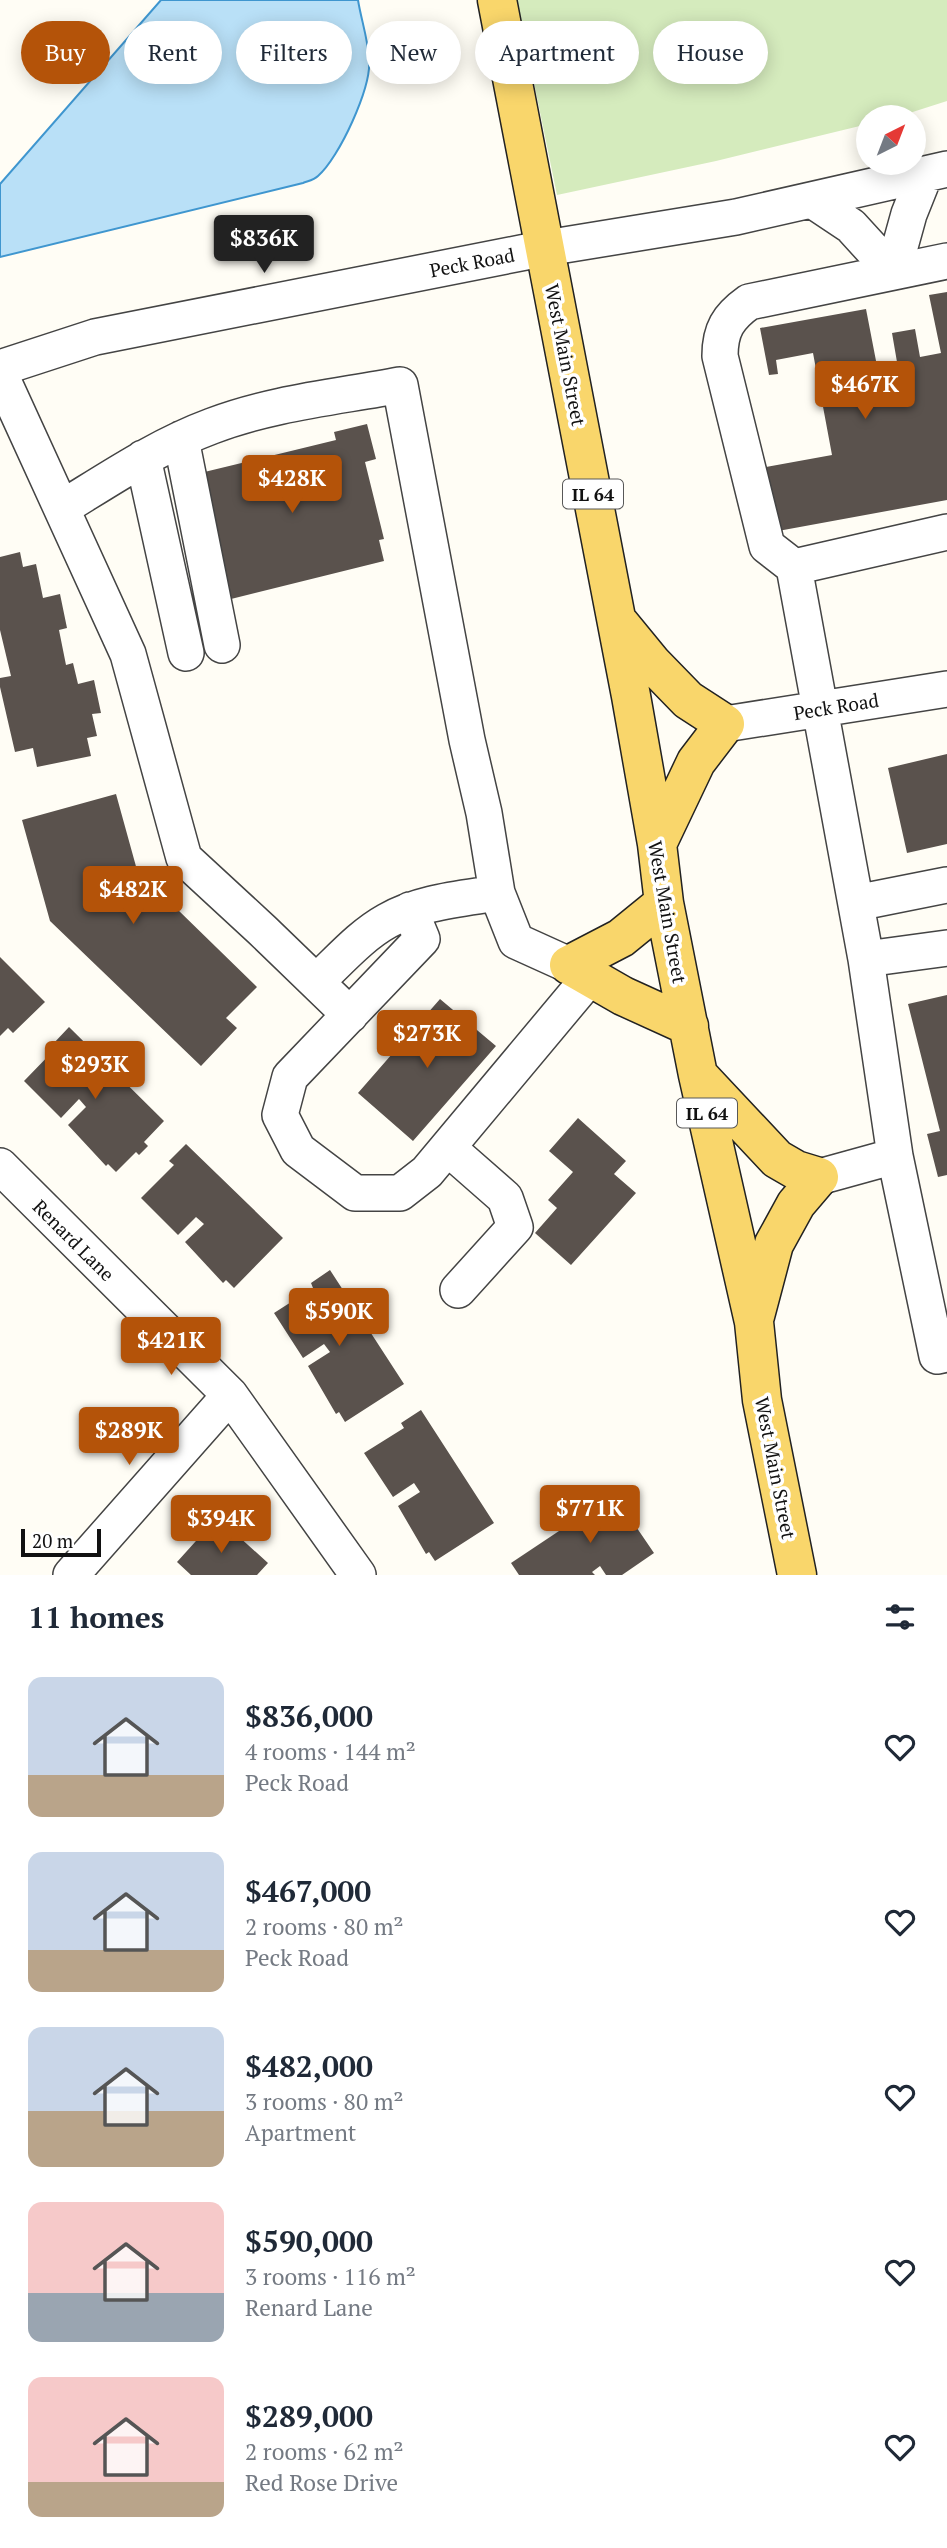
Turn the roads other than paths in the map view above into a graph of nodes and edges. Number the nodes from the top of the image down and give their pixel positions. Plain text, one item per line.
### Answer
1 (497, 0) edge
2 (936, 172) edge
3 (812, 200) junction
4 (546, 248) junction
5 (947, 261) edge
6 (893, 272) junction
7 (0, 368) edge
8 (0, 374) edge
9 (162, 448) junction
10 (62, 508) junction
11 (947, 532) edge
12 (794, 567) junction
13 (617, 620) junction
14 (205, 649) dead end
15 (947, 689) edge
16 (819, 709) junction
17 (725, 724) junction
18 (657, 844) junction
19 (947, 886) edge
20 (497, 893) junction
21 (664, 903) junction
22 (856, 903) junction
23 (410, 910) junction
24 (947, 948) edge
25 (866, 959) junction
26 (580, 971) junction
27 (316, 982) junction
28 (350, 1015) junction
29 (688, 1026) junction
30 (698, 1075) junction
31 (895, 1156) junction
32 (437, 1160) junction
33 (0, 1166) edge
34 (819, 1177) junction
35 (458, 1290) dead end
36 (754, 1322) junction
37 (947, 1354) edge
38 (230, 1395) junction
39 (71, 1575) edge
40 (358, 1575) edge
41 (797, 1575) edge

1 - 4 main road, IL 64
2 - 3 street, Peck Road
2 - 6 street
3 - 4 street, Peck Road
3 - 6 street
4 - 7 street, Peck Road
4 - 13 main road, West Main Street / IL 64
5 - 6 street
6 - 12 street
8 - 10 street
9 - 10 street
9 - 14 street
9 - 20 street
10 - 27 street
11 - 12 street
12 - 16 street
13 - 17 main road
13 - 18 main road, West Main Street / IL 64
15 - 16 street, Peck Road
16 - 17 street, Peck Road
16 - 22 street
17 - 18 main road
18 - 21 main road, West Main Street / IL 64
19 - 22 street
20 - 23 street
20 - 26 street
21 - 26 main road
21 - 29 main road, West Main Street / IL 64
22 - 25 street
23 - 27 street
23 - 28 street
24 - 25 street
25 - 31 street
26 - 29 main road
26 - 32 street
27 - 28 street
28 - 32 street
29 - 30 main road, West Main Street / IL 64
30 - 34 main road
30 - 36 main road, West Main Street / IL 64
31 - 34 street
31 - 37 street
32 - 35 street
33 - 38 street, Renard Lane
34 - 36 main road
36 - 41 main road, West Main Street / IL 64
38 - 39 street
38 - 40 street, Renard Lane

